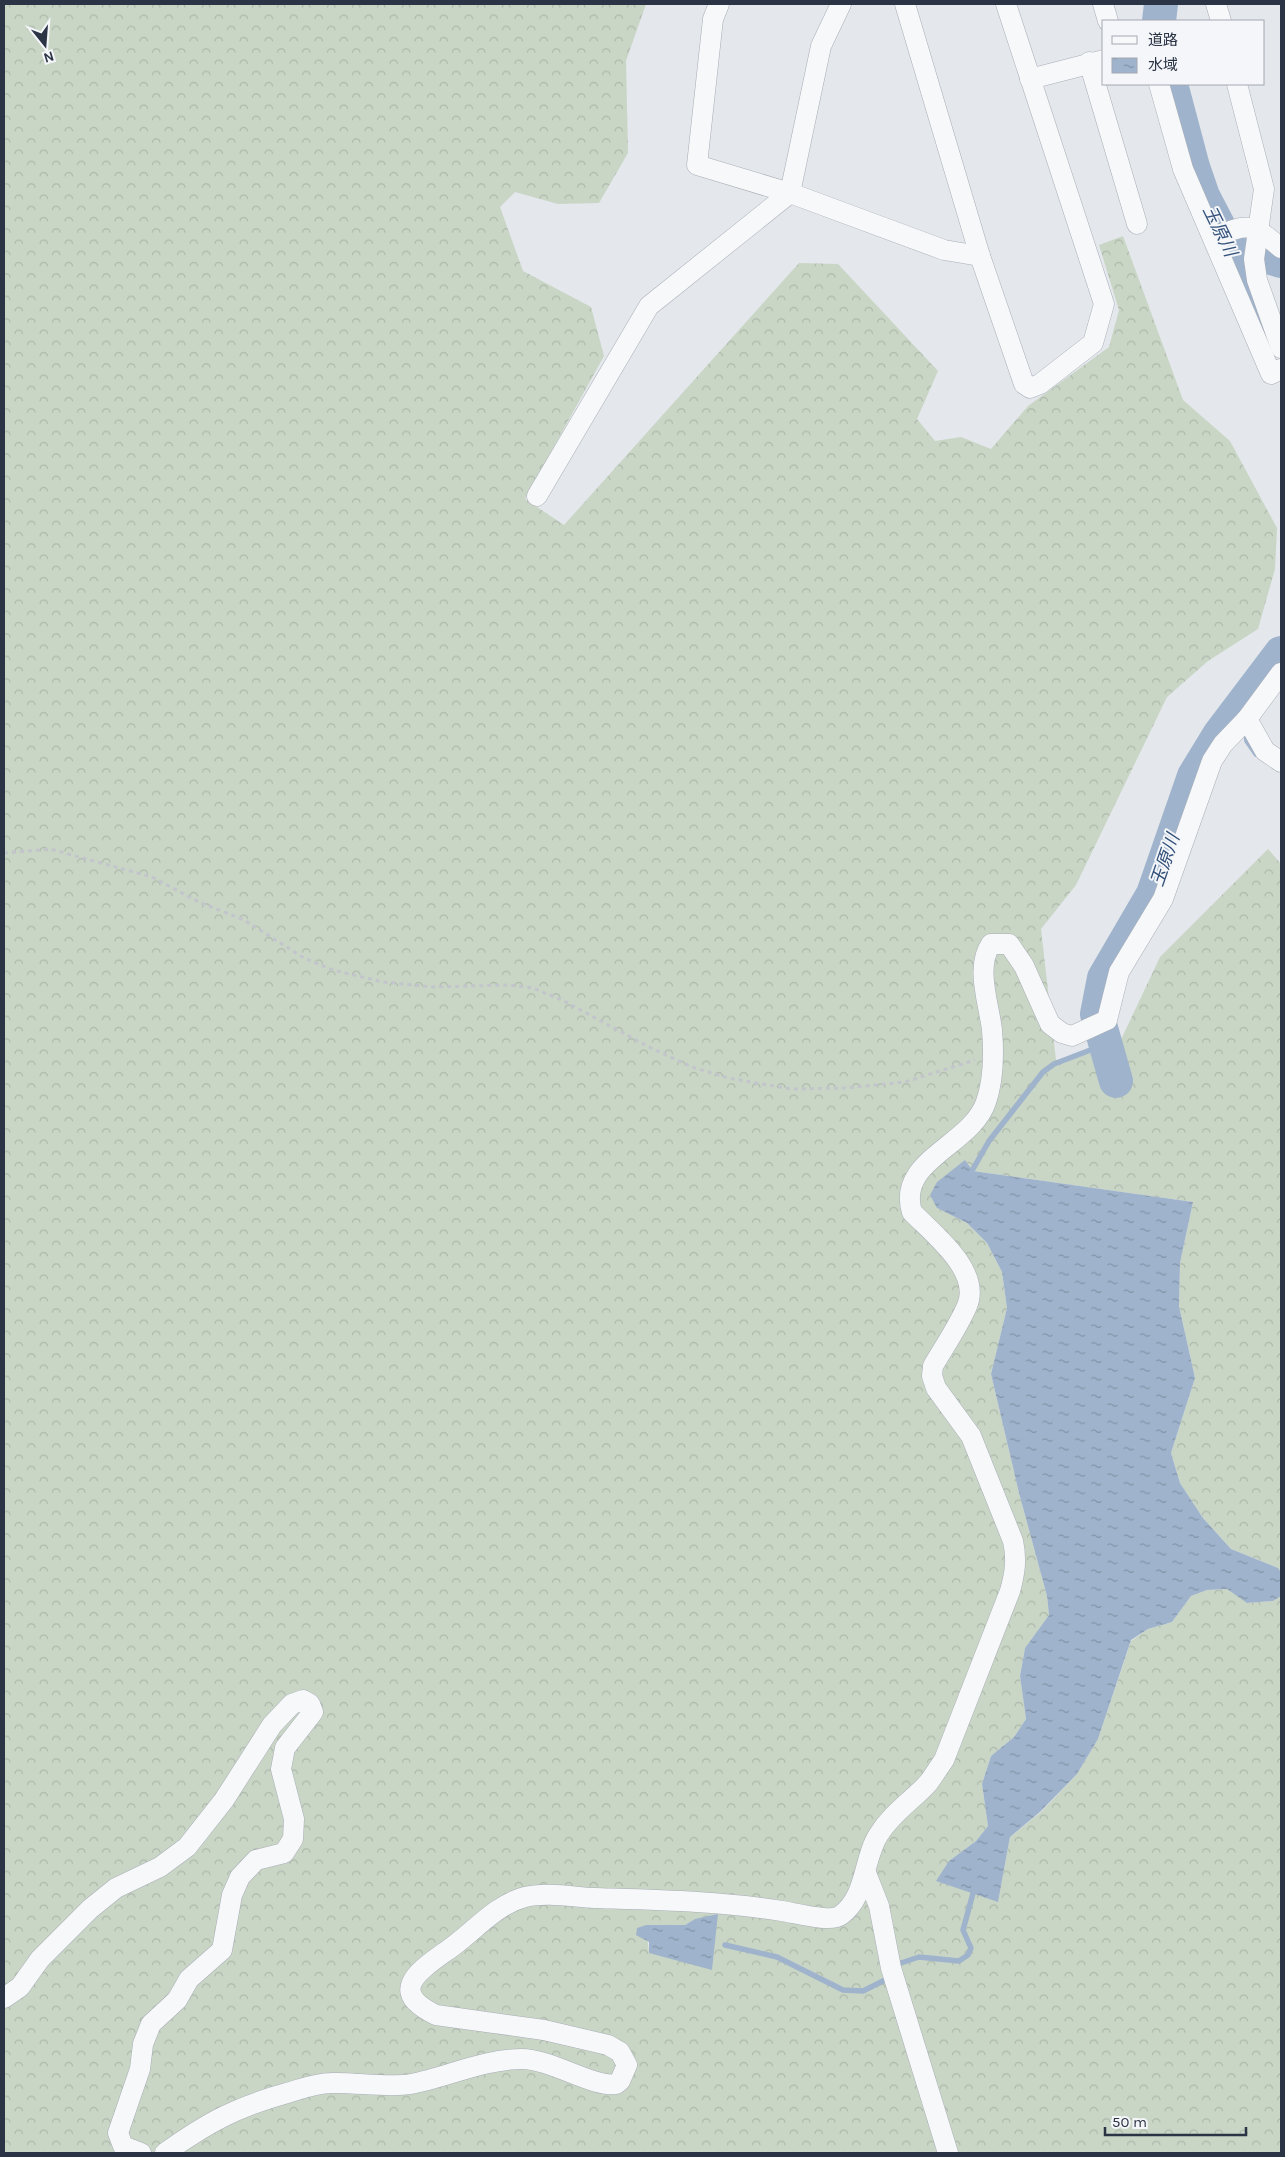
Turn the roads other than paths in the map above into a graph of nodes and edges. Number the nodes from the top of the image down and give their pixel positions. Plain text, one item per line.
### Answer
1 (720, 4) edge
2 (841, 4) edge
3 (905, 4) edge
4 (1006, 4) edge
5 (1103, 4) edge
6 (1216, 4) edge
7 (1108, 20) edge
8 (1221, 20) edge
9 (1096, 61) edge
10 (1030, 79) junction
11 (1102, 85) edge
12 (1102, 85) edge
13 (1159, 85) edge
14 (1237, 85) edge
15 (790, 193) junction
16 (1137, 224) dead end
17 (1220, 234) junction
18 (1257, 245) junction
19 (1281, 248) edge
20 (980, 256) junction
21 (1264, 302) junction
22 (1244, 310) junction
23 (1270, 333) edge
24 (1276, 372) edge
25 (537, 496) dead end
26 (1281, 673) edge
27 (1246, 719) junction
28 (1281, 762) edge
29 (866, 1873) junction
30 (4, 1998) edge
31 (142, 2153) edge
32 (165, 2153) edge
33 (948, 2153) edge

1 - 15 street
2 - 15 street
3 - 20 street
4 - 10 street
5 - 7 street
6 - 8 street
9 - 10 street
9 - 11 street
10 - 20 street
12 - 16 street
13 - 17 street
14 - 18 street
15 - 20 street
15 - 25 street
17 - 18 street
17 - 22 street
18 - 19 street
18 - 21 street
21 - 22 street
21 - 23 street
22 - 23 street
23 - 24 street
26 - 27 street
27 - 28 street
27 - 29 street
29 - 32 street
29 - 33 street
30 - 31 street

